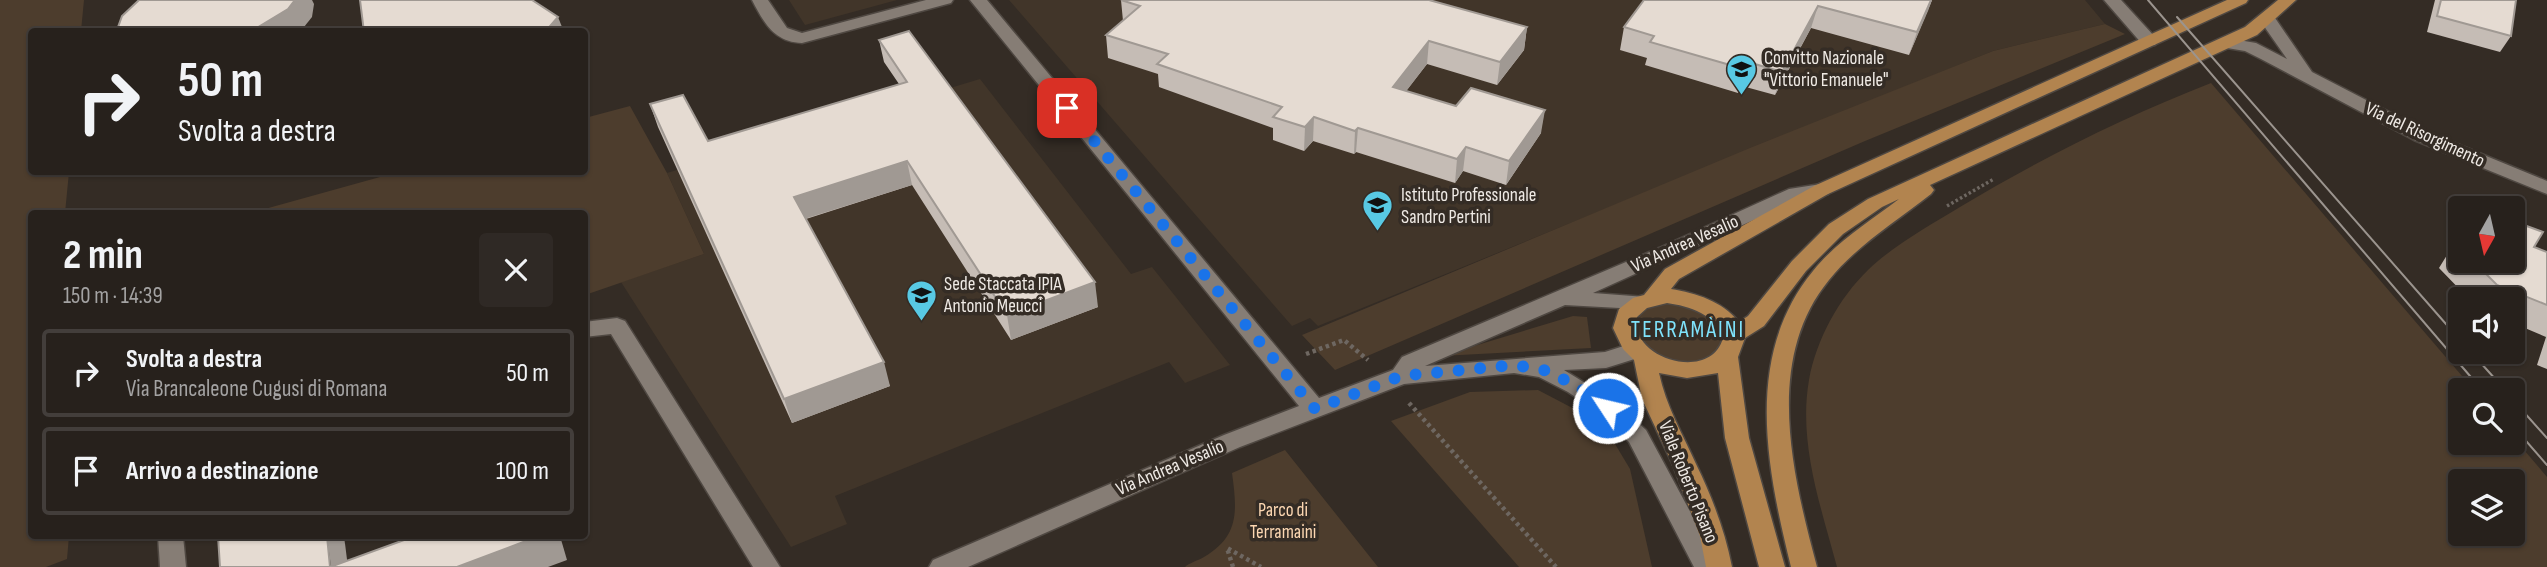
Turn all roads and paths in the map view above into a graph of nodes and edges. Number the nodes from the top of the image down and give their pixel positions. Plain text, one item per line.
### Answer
1 (760, 0) edge
2 (945, 0) edge
3 (978, 0) edge
4 (2112, 0) edge
5 (2288, 0) edge
6 (2229, 2) edge
7 (2267, 19) junction
8 (2149, 41) junction
9 (2227, 43) junction
10 (2308, 74) junction
11 (1941, 175) junction
12 (1996, 178) dead end
13 (2547, 188) edge
14 (1821, 190) junction
15 (1951, 195) dead end
16 (1940, 202) dead end
17 (1940, 210) dead end
18 (1561, 299) junction
19 (1645, 300) junction
20 (588, 330) edge
21 (1730, 346) junction
22 (1640, 354) junction
23 (1514, 365) junction
24 (1279, 366) junction
25 (1388, 374) junction
26 (1315, 409) junction
27 (171, 539) edge
28 (173, 567) edge
29 (767, 567) edge
30 (942, 567) edge
31 (1233, 567) edge
32 (1261, 567) edge
33 (1556, 567) edge
34 (1707, 567) edge
35 (1719, 567) edge
36 (1772, 567) edge
37 (1804, 567) edge

1 - 2 street
3 - 24 street
4 - 8 street
5 - 7 main road
6 - 8 main road, Via Andrea Vesalio
7 - 9 main road
7 - 10 street, Via del Risorgimento
8 - 14 main road, Via Andrea Vesalio
9 - 10 street, Via del Risorgimento
9 - 11 main road
10 - 13 street, Via del Risorgimento
11 - 21 main road
11 - 37 main road
12 - 17 path
14 - 18 street, Via Andrea Vesalio
14 - 19 main road, Via Andrea Vesalio
15 - 16 path
18 - 19 street
18 - 25 street, Via Andrea Vesalio
19 - 21 main road
19 - 22 main road
20 - 29 street
21 - 22 main road
21 - 36 main road
22 - 23 street, Via Andrea Vesalio
22 - 35 main road, Viale Roberto Pisano
23 - 25 street, Via Andrea Vesalio
23 - 34 street, Via Andrea Vesalio
24 - 25 path
24 - 26 street
25 - 26 street, Via Andrea Vesalio
25 - 33 path
26 - 30 street, Via Andrea Vesalio
27 - 28 street
31 - 32 path

